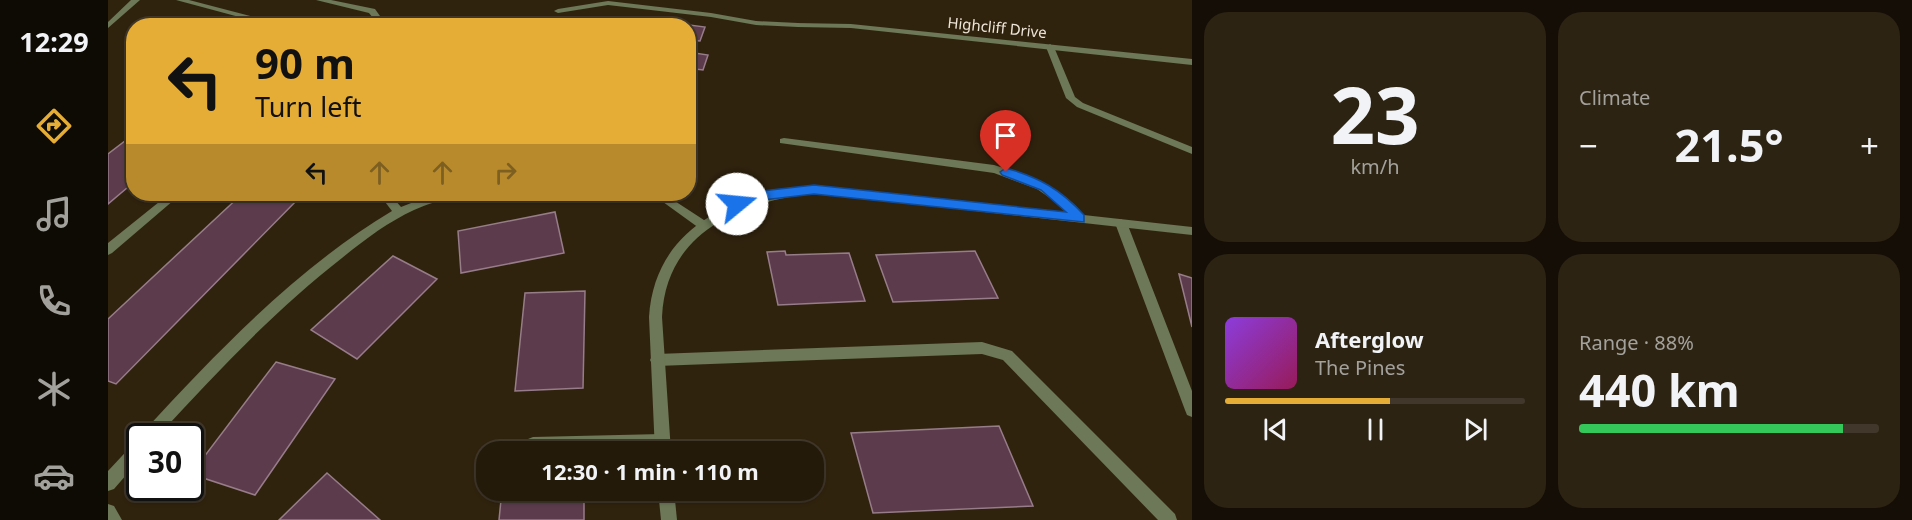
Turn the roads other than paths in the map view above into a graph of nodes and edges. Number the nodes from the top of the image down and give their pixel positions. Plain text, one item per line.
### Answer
1 (136, 0) edge
2 (180, 0) edge
3 (320, 0) edge
4 (558, 11) dead end
5 (253, 18) edge
6 (377, 18) edge
7 (108, 26) edge
8 (1050, 47) junction
9 (1192, 62) edge
10 (784, 141) dead end
11 (1192, 151) edge
12 (168, 201) edge
13 (390, 201) edge
14 (419, 201) edge
15 (667, 201) edge
16 (399, 212) junction
17 (1080, 218) junction
18 (1121, 223) junction
19 (703, 225) junction
20 (1192, 231) edge
21 (108, 250) edge
22 (657, 360) junction
23 (1187, 379) edge
24 (1192, 410) edge
25 (161, 423) edge
26 (663, 441) edge
27 (126, 463) edge
28 (108, 483) edge
29 (667, 501) edge
30 (108, 512) edge
31 (114, 520) edge
32 (669, 520) edge
33 (1169, 520) edge

1 - 7 street
2 - 5 street
3 - 6 street
4 - 8 street, Highcliff Drive
8 - 9 street, Highcliff Drive
8 - 11 street
10 - 17 street
12 - 21 street
13 - 16 street
14 - 16 street
15 - 19 street
16 - 25 street
17 - 18 street
17 - 19 street
18 - 20 street
18 - 23 street
19 - 22 street
22 - 26 street
22 - 33 street
23 - 24 street
27 - 28 street
29 - 32 street
30 - 31 street

